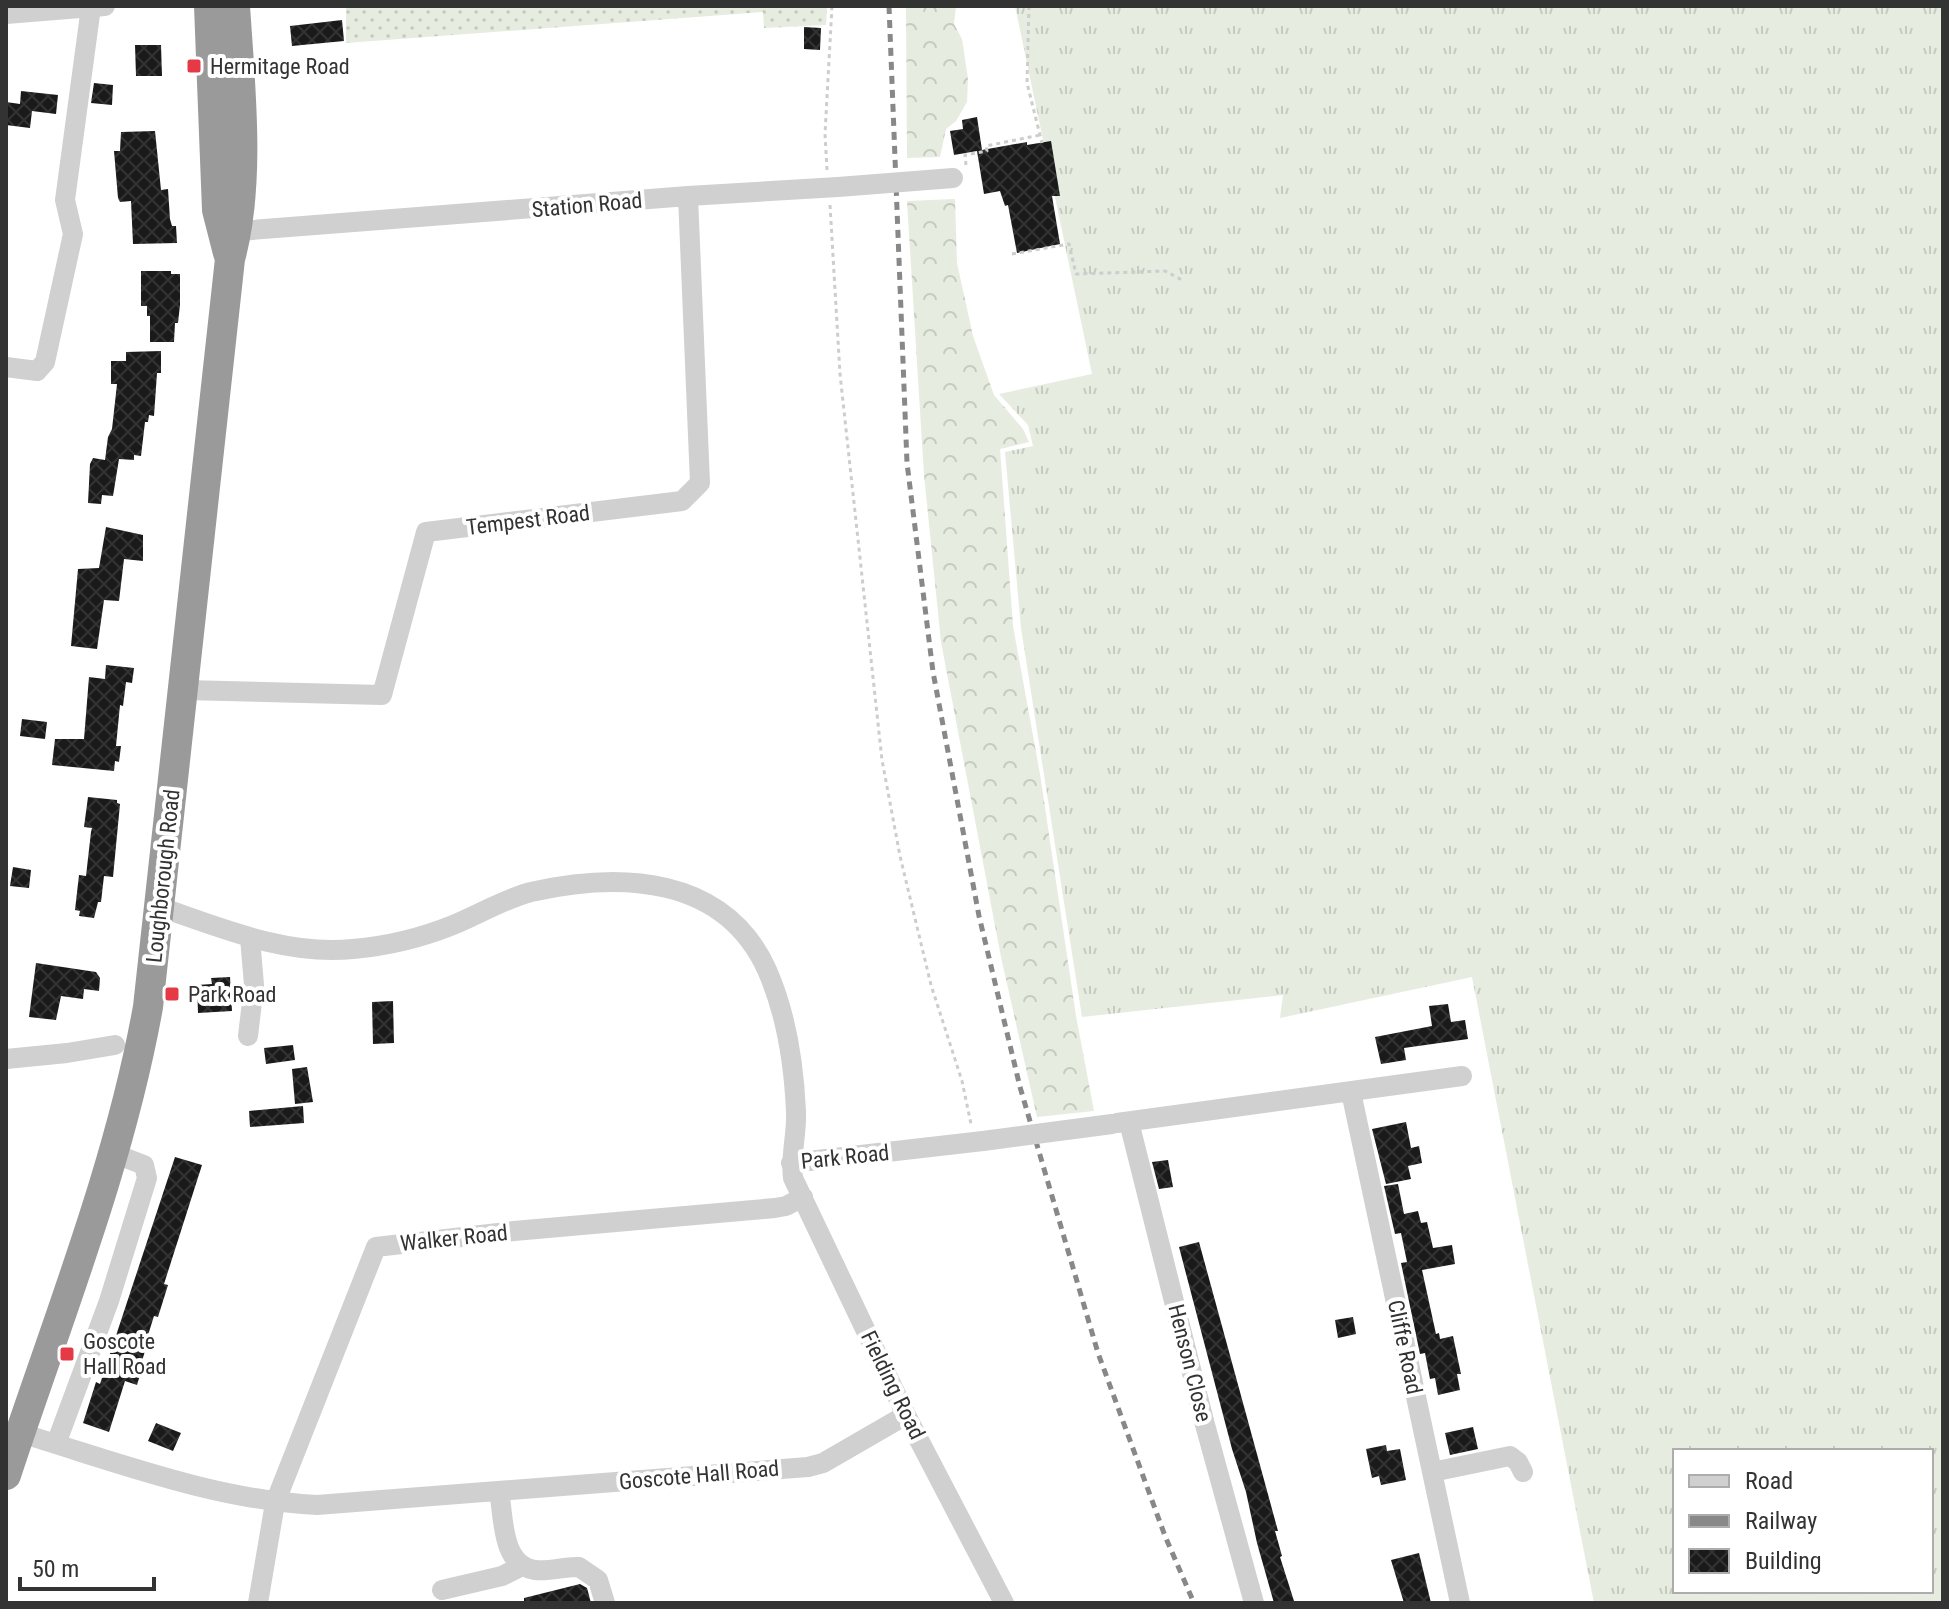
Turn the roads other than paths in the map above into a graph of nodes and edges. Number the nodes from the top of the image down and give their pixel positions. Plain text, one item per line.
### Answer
1 (209, 6) edge
2 (235, 6) edge
3 (98, 7) edge
4 (6, 14) edge
5 (961, 177) road end
6 (688, 196) junction
7 (230, 241) junction
8 (6, 367) edge
9 (184, 690) junction
10 (160, 907) junction
11 (250, 938) junction
12 (248, 1036) dead end
13 (115, 1045) dead end
14 (6, 1059) edge
15 (1462, 1076) dead end
16 (1351, 1092) junction
17 (1121, 1123) junction
18 (115, 1154) junction
19 (791, 1163) junction
20 (803, 1197) junction
21 (906, 1415) junction
22 (20, 1433) junction
23 (56, 1444) junction
24 (1432, 1472) junction
25 (1523, 1472) dead end
26 (6, 1475) edge
27 (499, 1491) junction
28 (275, 1503) junction
29 (522, 1566) junction
30 (442, 1590) dead end
31 (258, 1603) edge
32 (605, 1603) edge
33 (1004, 1603) edge
34 (1254, 1603) edge
35 (1460, 1603) edge

1 - 7 highway, Loughborough Road
2 - 7 highway, Loughborough Road
3 - 4 street
3 - 8 street
5 - 6 street, Station Road, bridge
6 - 7 street, Station Road
6 - 9 street, Tempest Road
7 - 9 highway, Loughborough Road
9 - 10 highway, Loughborough Road
10 - 11 street, Park Road
10 - 18 highway, Loughborough Road
11 - 12 street
11 - 19 street, Park Road
13 - 14 street
15 - 16 street, Park Road
16 - 17 street, Park Road
16 - 24 street, Cliffe Road
17 - 19 street, Park Road, bridge
17 - 34 street, Henson Close
18 - 22 highway, Loughborough Road
18 - 23 street
19 - 20 street, Fielding Road
20 - 21 street, Fielding Road
20 - 28 street, Walker Road
21 - 27 street, Goscote Hall Road
21 - 33 street, Fielding Road
22 - 23 street, Goscote Hall Road
22 - 26 highway, Loughborough Road
23 - 28 street, Goscote Hall Road
24 - 25 street
24 - 35 street, Cliffe Road
27 - 28 street, Goscote Hall Road
27 - 29 street
28 - 31 street
29 - 30 street
29 - 32 street

